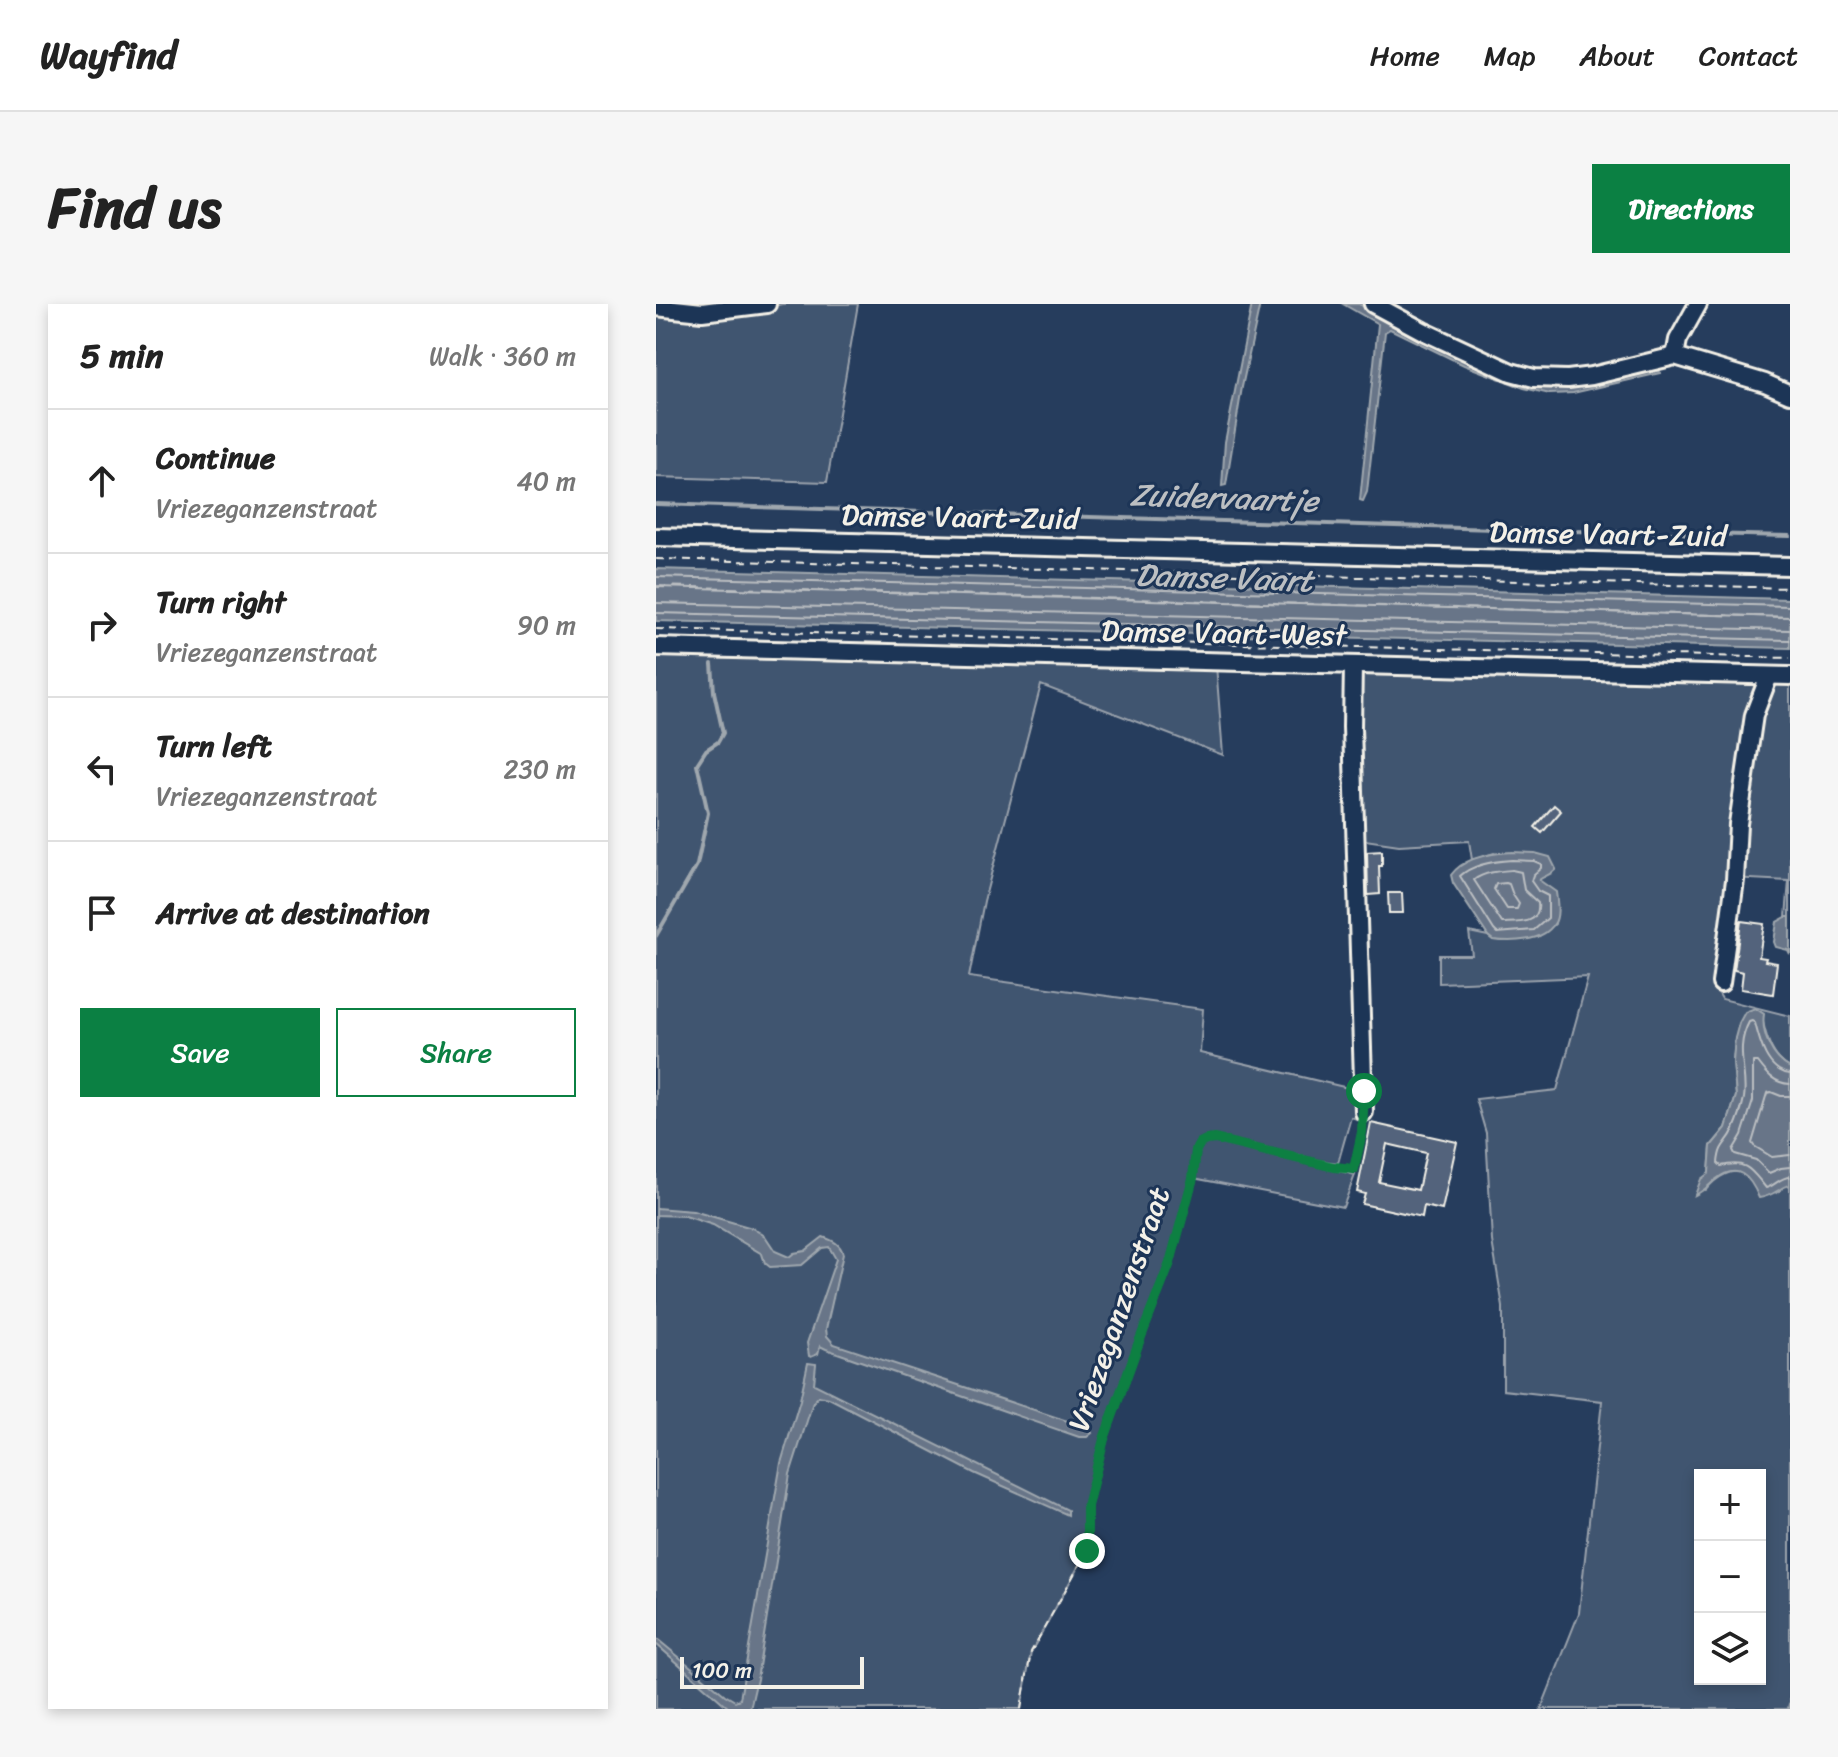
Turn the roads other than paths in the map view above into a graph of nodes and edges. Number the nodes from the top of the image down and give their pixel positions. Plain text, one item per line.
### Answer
1 (767, 304) edge
2 (1373, 304) edge
3 (1698, 304) edge
4 (656, 307) edge
5 (1675, 356) junction
6 (1790, 394) edge
7 (656, 537) edge
8 (1790, 566) edge
9 (656, 647) edge
10 (1353, 665) junction
11 (1769, 676) junction
12 (1790, 676) edge
13 (1721, 983) dead end
14 (1364, 1112) road end

1 - 4 street
2 - 5 street
3 - 5 street
5 - 6 street
7 - 8 street, Damse Vaart-Zuid
9 - 10 street, Damse Vaart-West
10 - 11 street, Damse Vaart-West
10 - 14 street
11 - 12 street, Damse Vaart-West
11 - 13 street

